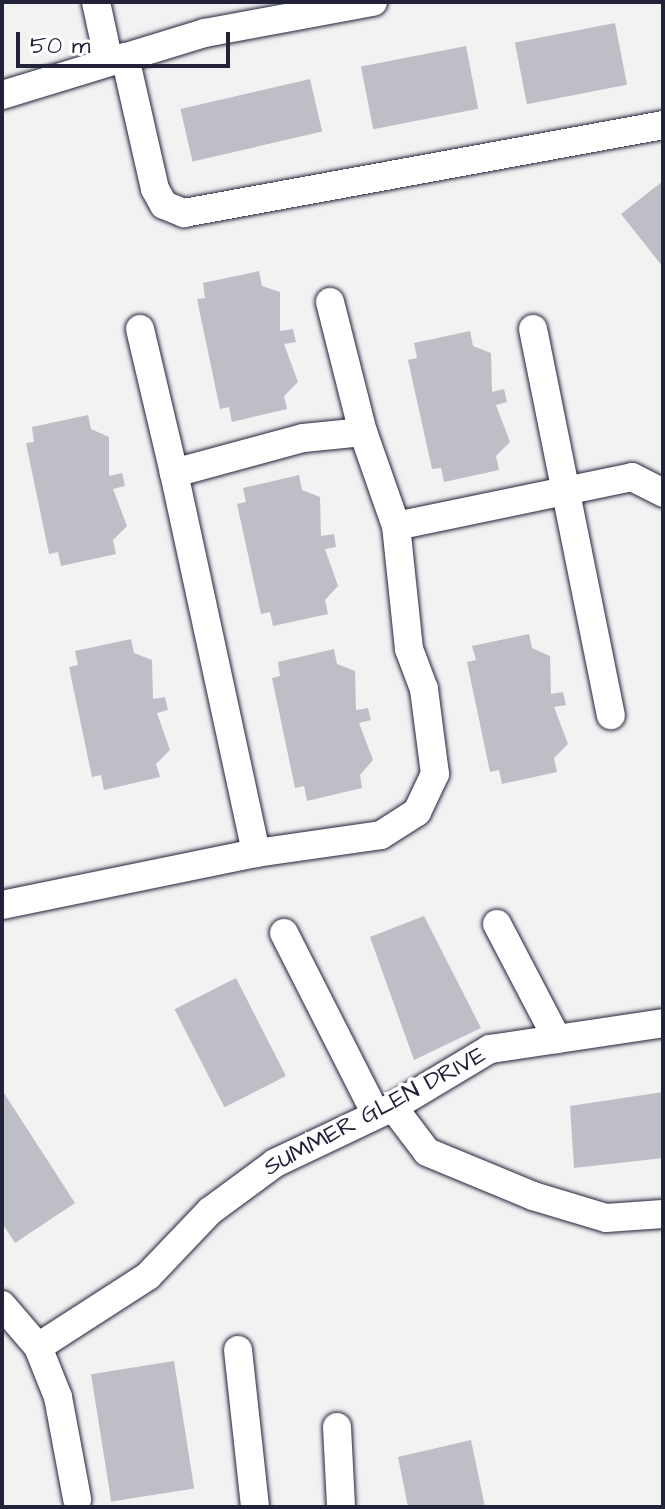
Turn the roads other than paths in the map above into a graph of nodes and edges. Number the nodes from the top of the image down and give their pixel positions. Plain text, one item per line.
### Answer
1 (96, 2) edge
2 (373, 2) edge
3 (266, 12) edge
4 (117, 60) junction
5 (2, 95) edge
6 (663, 125) edge
7 (330, 302) dead end
8 (140, 329) dead end
9 (533, 329) dead end
10 (363, 432) junction
11 (174, 473) junction
12 (568, 490) junction
13 (663, 493) edge
14 (396, 526) junction
15 (611, 715) dead end
16 (256, 853) junction
17 (2, 905) edge
18 (497, 924) dead end
19 (284, 933) dead end
20 (663, 1023) edge
21 (557, 1039) junction
22 (385, 1111) junction
23 (663, 1214) edge
24 (2, 1305) edge
25 (38, 1347) junction
26 (238, 1350) dead end
27 (337, 1427) dead end
28 (79, 1504) edge
29 (255, 1507) edge
30 (341, 1507) edge

1 - 4 street
2 - 3 street
3 - 4 street
4 - 5 street
4 - 6 street
7 - 10 street
8 - 11 street
9 - 12 street
10 - 11 street
10 - 14 street
11 - 16 street
12 - 13 street
12 - 14 street
12 - 15 street
14 - 16 street
16 - 17 street
18 - 21 street
19 - 22 street
20 - 21 street, SUMMER GLEN DRIVE
21 - 22 street, SUMMER GLEN DRIVE
22 - 23 street
22 - 25 street, SUMMER GLEN DRIVE
24 - 25 street
25 - 28 street
26 - 29 street
27 - 30 street

